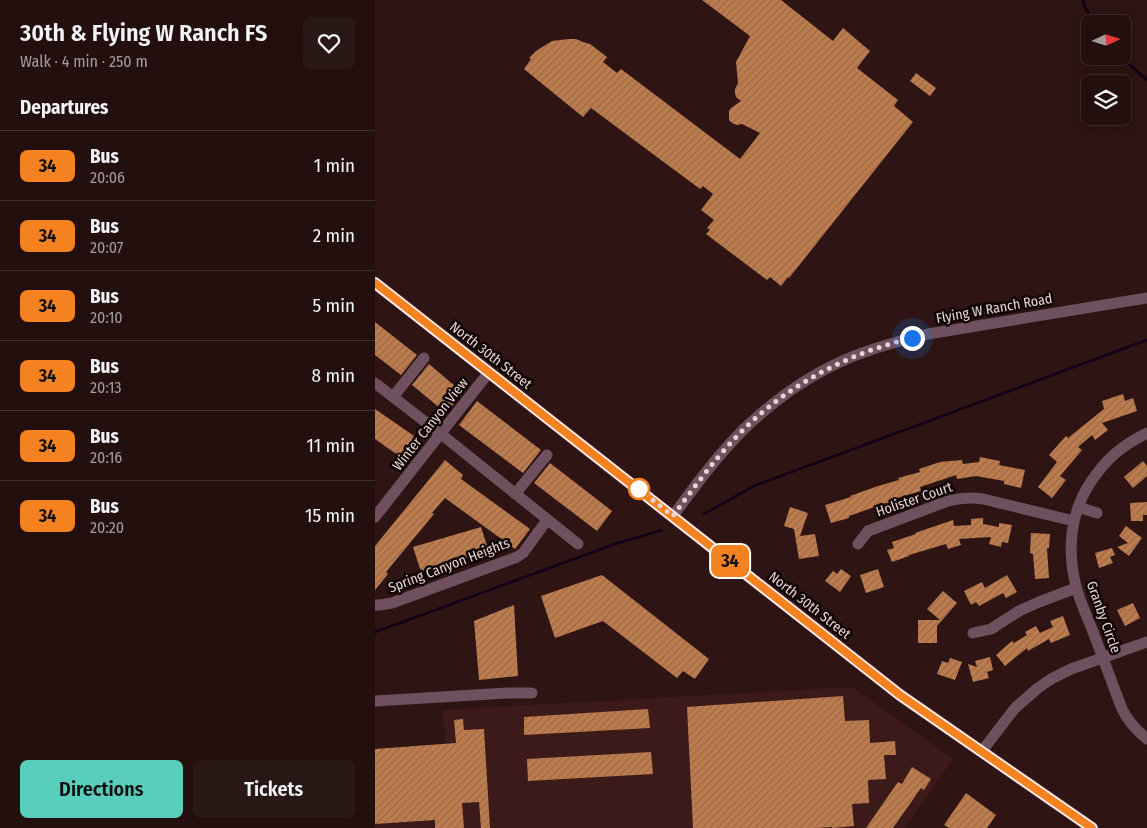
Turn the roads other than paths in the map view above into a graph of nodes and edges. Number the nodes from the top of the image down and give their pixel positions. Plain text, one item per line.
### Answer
1 (375, 283) edge
2 (1147, 298) edge
3 (424, 358) dead end
4 (489, 372) junction
5 (375, 383) edge
6 (393, 397) junction
7 (1147, 433) edge
8 (441, 434) junction
9 (547, 455) dead end
10 (515, 494) junction
11 (1078, 507) junction
12 (1097, 513) dead end
13 (673, 516) junction
14 (375, 517) edge
15 (547, 520) junction
16 (1074, 521) junction
17 (577, 544) dead end
18 (858, 544) dead end
19 (1076, 588) junction
20 (375, 605) edge
21 (973, 633) dead end
22 (1147, 642) edge
23 (1103, 658) junction
24 (531, 693) dead end
25 (375, 701) edge
26 (1147, 739) edge
27 (982, 751) junction
28 (1092, 828) edge

1 - 4 main road, North 30th Street
2 - 13 street, Flying W Ranch Road
3 - 6 street
4 - 8 street, Winter Canyon View
4 - 13 main road, North 30th Street
5 - 6 street
6 - 8 street
7 - 11 street, Granby Circle
8 - 10 street
8 - 14 street, Winter Canyon View
9 - 10 street
10 - 15 street
11 - 12 street
11 - 16 street, Granby Circle
13 - 27 main road, North 30th Street
15 - 17 street
15 - 20 street, Spring Canyon Heights
16 - 18 street, Holister Court
16 - 19 street, Granby Circle
19 - 21 street
19 - 23 street, Granby Circle
22 - 23 street
23 - 26 street, Granby Circle
23 - 27 street
24 - 25 street
27 - 28 main road, North 30th Street

